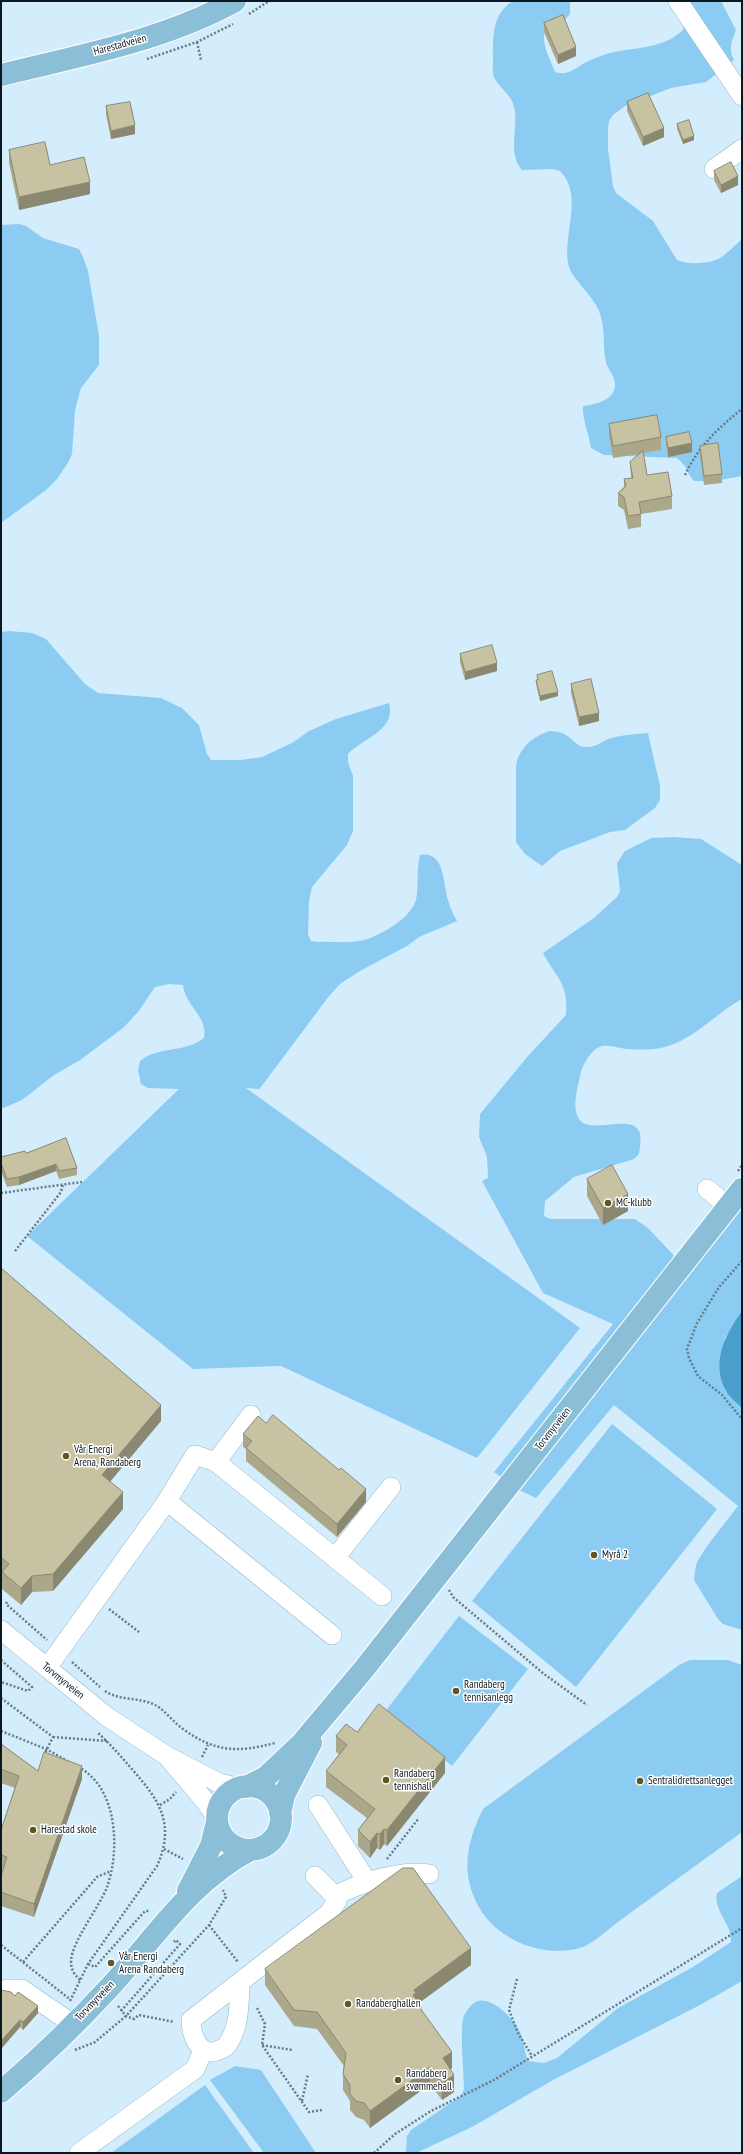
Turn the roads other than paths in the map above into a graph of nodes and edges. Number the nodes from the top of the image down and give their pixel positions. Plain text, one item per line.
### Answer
1 (235, 1) edge
2 (678, 1) edge
3 (1, 75) edge
4 (742, 96) edge
5 (742, 149) edge
6 (714, 169) edge
7 (707, 1189) dead end
8 (742, 1189) edge
9 (728, 1206) junction
10 (251, 1415) dead end
11 (216, 1462) junction
12 (391, 1487) dead end
13 (167, 1501) junction
14 (336, 1558) junction
15 (382, 1596) dead end
16 (1, 1630) edge
17 (332, 1635) dead end
18 (47, 1668) junction
19 (364, 1669) junction
20 (167, 1756) junction
21 (243, 1787) junction
22 (318, 1805) dead end
23 (280, 1813) junction
24 (217, 1820) junction
25 (250, 1850) junction
26 (429, 1874) dead end
27 (315, 1876) dead end
28 (368, 1883) junction
29 (335, 1896) junction
30 (182, 1903) junction
31 (244, 1979) junction
32 (6, 1989) edge
33 (68, 2022) junction
34 (203, 2050) junction
35 (1, 2092) edge
36 (79, 2153) edge

1 - 3 main road, Harestadveien
2 - 4 street
5 - 6 street
7 - 9 street
8 - 9 main road, Torvmyrveien
9 - 19 main road, Torvmyrveien
10 - 11 street
11 - 13 street
11 - 14 street
12 - 14 street
13 - 17 street
13 - 18 street
14 - 15 street
16 - 18 street, Torvmyrveien
18 - 20 street, Torvmyrveien
19 - 21 main road, Torvmyrveien
19 - 23 main road, Torvmyrveien
20 - 21 street
20 - 24 street
21 - 23 main road
21 - 24 main road
22 - 28 street
23 - 25 main road
24 - 25 main road
24 - 30 main road, Torvmyrveien
25 - 30 main road, Torvmyrveien
26 - 28 street
27 - 29 street
28 - 29 street
29 - 31 street
30 - 33 main road, Torvmyrveien
31 - 34 street
31 - 34 street
32 - 33 street
33 - 35 main road, Torvmyrveien
34 - 36 street

